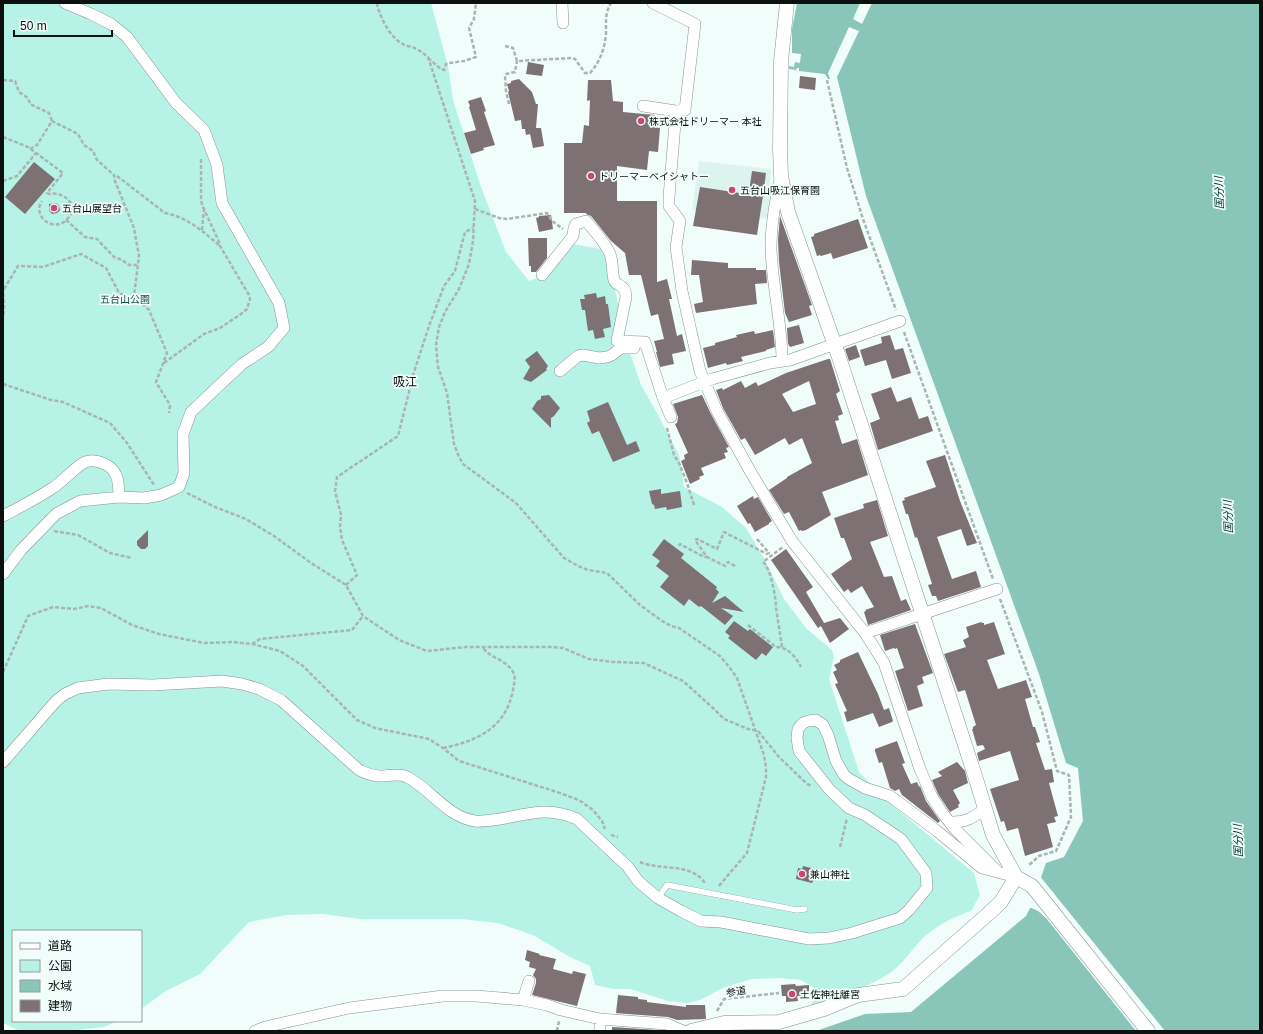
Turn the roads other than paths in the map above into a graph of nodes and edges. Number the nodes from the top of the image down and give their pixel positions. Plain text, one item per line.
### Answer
1 (65, 3) edge
2 (562, 3) edge
3 (653, 3) edge
4 (787, 3) edge
5 (563, 23) dead end
6 (643, 106) dead end
7 (676, 111) junction
8 (781, 176) junction
9 (542, 275) dead end
10 (900, 321) road end
11 (834, 344) junction
12 (647, 347) junction
13 (782, 361) junction
14 (560, 372) dead end
15 (704, 382) junction
16 (663, 398) junction
17 (668, 422) road end
18 (119, 497) junction
19 (3, 516) edge
20 (3, 574) edge
21 (997, 590) road end
22 (922, 614) junction
23 (865, 633) junction
24 (3, 762) edge
25 (985, 809) junction
26 (950, 822) junction
27 (997, 872) junction
28 (1016, 877) junction
29 (658, 898) junction
30 (805, 909) dead end
31 (529, 981) dead end
32 (523, 1000) junction
33 (600, 1018) junction
34 (275, 1028) edge
35 (255, 1031) edge
36 (600, 1031) edge
37 (682, 1031) edge
38 (691, 1031) edge
39 (1148, 1031) edge

1 - 18 street
2 - 5 street
3 - 7 street
4 - 8 street
6 - 7 street
7 - 15 street
8 - 11 street
8 - 13 street
9 - 12 street
10 - 11 street
11 - 13 street
11 - 22 street
12 - 14 street
12 - 16 street
13 - 15 street
15 - 16 street
15 - 23 street
16 - 17 street
18 - 19 street
18 - 20 street
21 - 22 street
22 - 23 street
22 - 25 street
23 - 26 street
24 - 29 street
25 - 26 street
25 - 28 street
26 - 27 street
27 - 28 street
27 - 29 street
28 - 38 street
28 - 39 street
29 - 30 lane
31 - 32 street
32 - 33 street
32 - 34 street
33 - 36 street
33 - 37 street
34 - 35 street

